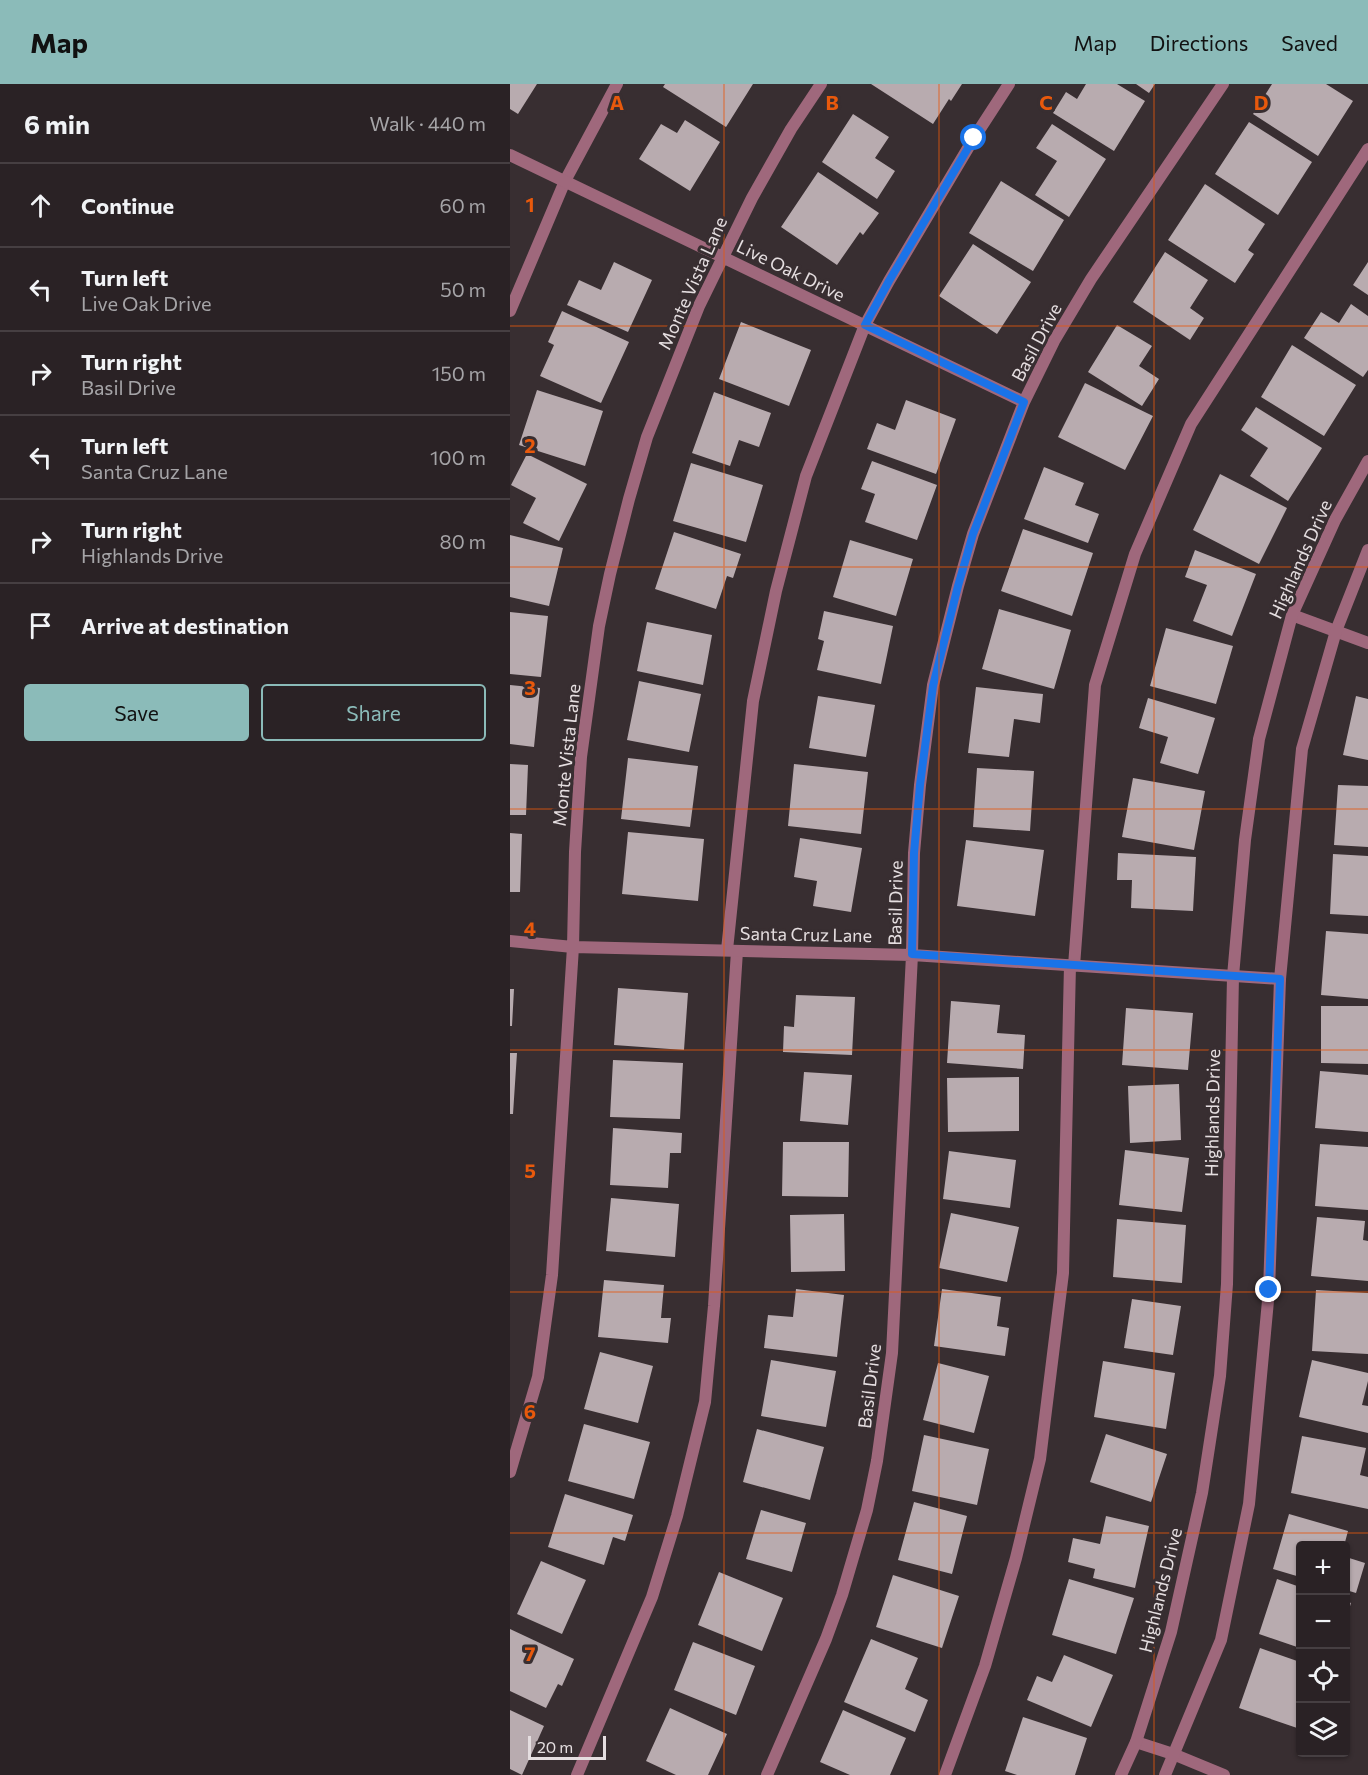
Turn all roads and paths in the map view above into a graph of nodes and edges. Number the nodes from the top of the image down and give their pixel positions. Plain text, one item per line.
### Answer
1 (617, 84) edge
2 (821, 84) edge
3 (1009, 84) edge
4 (1223, 84) edge
5 (1368, 149) edge
6 (510, 155) edge
7 (565, 181) junction
8 (722, 256) junction
9 (510, 311) edge
10 (865, 325) junction
11 (1024, 402) junction
12 (1368, 461) edge
13 (1368, 550) edge
14 (1292, 615) junction
15 (1336, 631) junction
16 (1368, 643) edge
17 (510, 941) edge
18 (573, 947) junction
19 (732, 950) junction
20 (912, 954) junction
21 (1072, 965) junction
22 (1233, 976) junction
23 (1280, 979) junction
24 (510, 1472) edge
25 (1136, 1742) junction
26 (1173, 1754) junction
27 (577, 1775) edge
28 (767, 1775) edge
29 (945, 1775) edge
30 (1121, 1775) edge
31 (1165, 1775) edge
32 (1224, 1775) edge

1 - 7 street
2 - 8 street, Monte Vista Lane
3 - 10 street
4 - 11 street, Basil Drive
5 - 21 street
6 - 7 street, Live Oak Drive
7 - 8 street, Live Oak Drive
7 - 9 street
8 - 10 street, Live Oak Drive
8 - 18 street, Monte Vista Lane
10 - 11 street, Live Oak Drive
10 - 19 street
11 - 20 street, Basil Drive
12 - 14 street, Highlands Drive
13 - 15 street
14 - 15 street
14 - 22 street, Highlands Drive
15 - 16 street
15 - 23 street
17 - 18 street, Santa Cruz Lane
18 - 19 street, Santa Cruz Lane
18 - 24 street, Monte Vista Lane
19 - 20 street, Santa Cruz Lane
19 - 27 street
20 - 21 street, Santa Cruz Lane
20 - 28 street, Basil Drive
21 - 22 street, Santa Cruz Lane
21 - 29 street
22 - 23 street, Santa Cruz Lane
22 - 25 street, Highlands Drive
23 - 26 street
25 - 26 street
25 - 30 street, Highlands Drive
26 - 31 street
26 - 32 street

